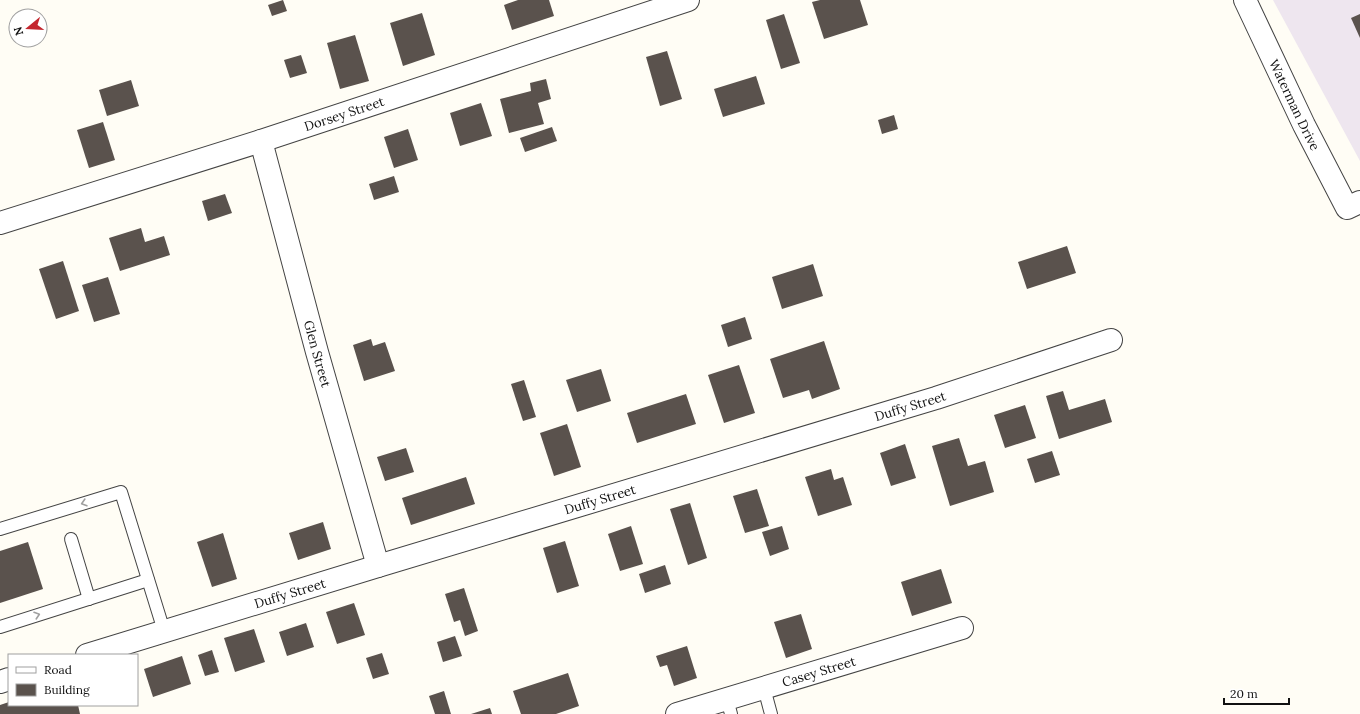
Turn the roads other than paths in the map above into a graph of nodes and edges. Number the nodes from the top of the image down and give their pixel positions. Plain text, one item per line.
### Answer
1 (688, 0) edge
2 (1246, 0) edge
3 (261, 140) junction
4 (1354, 205) edge
5 (0, 223) edge
6 (1111, 340) dead end
7 (0, 529) edge
8 (71, 539) dead end
9 (378, 566) junction
10 (148, 580) junction
11 (89, 599) junction
12 (0, 627) edge
13 (962, 628) dead end
14 (164, 631) junction
15 (90, 654) edge
16 (764, 688) junction
17 (729, 706) edge
18 (677, 714) edge
19 (771, 714) edge

1 - 3 street, Dorsey Street
2 - 4 street, Waterman Drive
3 - 5 street, Dorsey Street
3 - 9 street, Glen Street
6 - 9 street, Duffy Street
10 -> 7 lane
8 - 11 lane
9 - 14 street, Duffy Street
10 - 11 lane
10 - 14 lane
12 -> 11 lane
13 - 16 street, Casey Street
14 - 15 street, Duffy Street
16 - 17 street, Casey Street
16 - 19 lane
17 - 18 street, Casey Street

